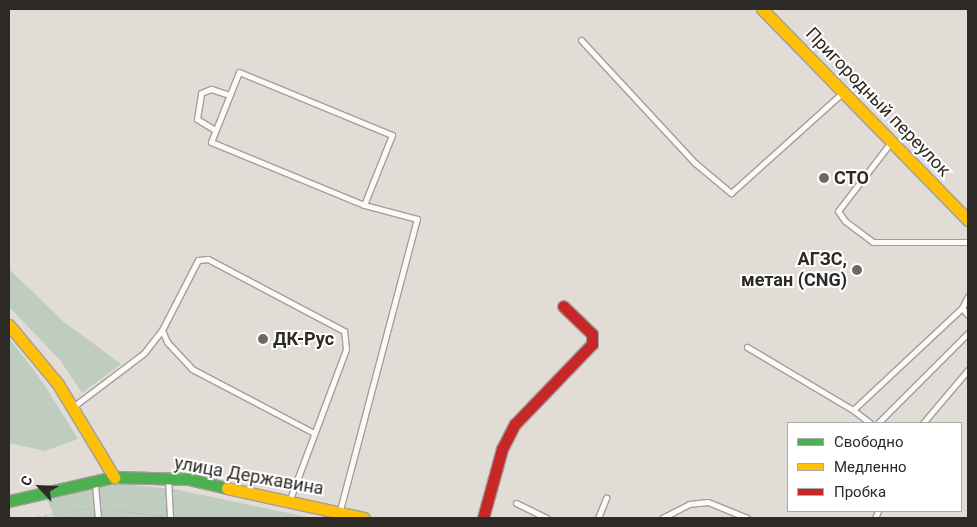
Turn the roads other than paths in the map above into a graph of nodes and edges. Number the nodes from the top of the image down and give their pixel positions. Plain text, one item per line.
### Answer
1 (762, 9) edge
2 (581, 40) dead end
3 (842, 92) junction
4 (229, 95) junction
5 (215, 130) junction
6 (892, 142) junction
7 (364, 205) junction
8 (968, 220) edge
9 (968, 242) edge
10 (968, 296) edge
11 (563, 306) dead end
12 (962, 308) junction
13 (968, 315) edge
14 (9, 325) edge
15 (162, 330) junction
16 (968, 333) edge
17 (747, 347) dead end
18 (968, 370) edge
19 (73, 406) junction
20 (853, 410) junction
21 (869, 422) edge
22 (879, 422) edge
23 (924, 422) edge
24 (314, 433) junction
25 (114, 477) junction
26 (168, 479) junction
27 (94, 480) junction
28 (606, 498) dead end
29 (290, 500) junction
30 (9, 501) edge
31 (516, 503) dead end
32 (340, 511) junction
33 (169, 517) edge
34 (98, 518) edge
35 (364, 518) edge
36 (483, 518) edge
37 (547, 518) edge
38 (598, 518) edge
39 (662, 518) edge
40 (747, 518) edge

1 - 3 street, Пригородный переулок
2 - 3 lane
3 - 6 street, Пригородный переулок
4 - 5 lane
4 - 5 lane
4 - 7 lane
5 - 7 lane
6 - 8 street, Пригородный переулок
6 - 9 lane
7 - 32 lane
10 - 12 lane
11 - 36 street
12 - 13 lane
12 - 20 lane
14 - 19 street
15 - 19 lane
15 - 24 lane
15 - 24 lane
16 - 22 lane
17 - 20 lane
18 - 23 lane
19 - 25 street
20 - 21 lane
24 - 29 lane
25 - 26 street, улица Державина
25 - 27 street, улица Державина
26 - 29 street, улица Державина
26 - 33 lane
27 - 30 street, улица Державина
27 - 34 lane
28 - 38 lane
29 - 32 street, улица Державина
31 - 37 lane
32 - 35 street, улица Державина
39 - 40 lane

